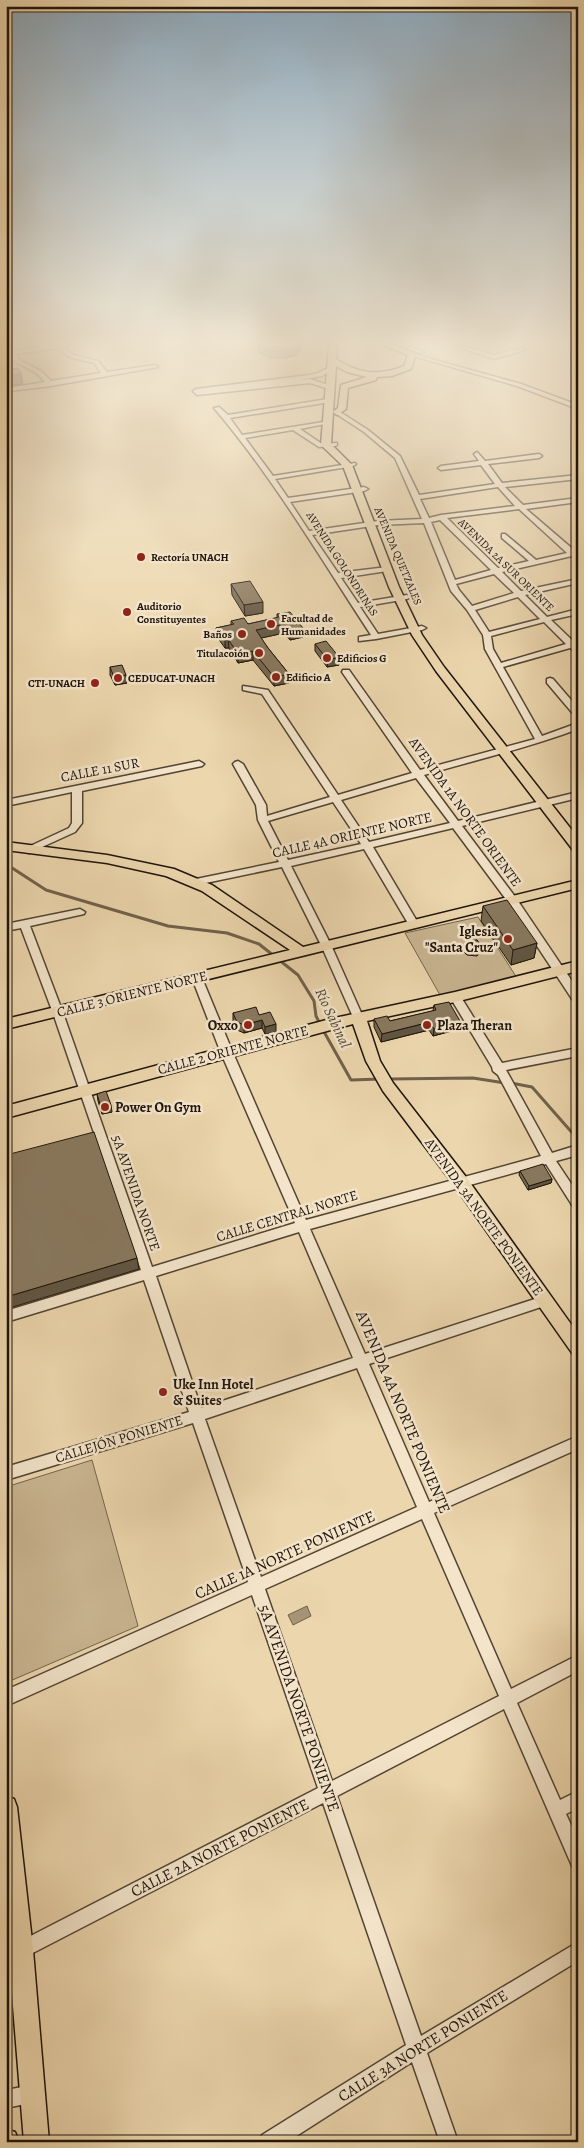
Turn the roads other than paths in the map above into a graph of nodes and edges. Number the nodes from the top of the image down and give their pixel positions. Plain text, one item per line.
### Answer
1 (247, 446) edge
2 (329, 446) edge
3 (385, 446) edge
4 (477, 454) dead end
5 (539, 456) dead end
6 (482, 462) junction
7 (350, 464) junction
8 (441, 468) dead end
9 (578, 477) edge
10 (271, 478) junction
11 (501, 485) junction
12 (360, 489) junction
13 (416, 497) junction
14 (286, 500) junction
15 (578, 500) edge
16 (521, 506) junction
17 (440, 517) junction
18 (427, 521) junction
19 (374, 524) junction
20 (308, 533) junction
21 (505, 536) dead end
22 (576, 555) edge
23 (534, 562) junction
24 (387, 569) junction
25 (495, 571) junction
26 (336, 576) junction
27 (578, 581) edge
28 (452, 583) junction
29 (520, 594) junction
30 (403, 597) junction
31 (355, 606) junction
32 (470, 608) junction
33 (578, 611) edge
34 (545, 618) junction
35 (418, 629) junction
36 (487, 635) junction
37 (376, 637) junction
38 (362, 639) dead end
39 (576, 647) edge
40 (498, 666) junction
41 (346, 672) dead end
42 (550, 682) dead end
43 (246, 688) dead end
44 (578, 714) edge
45 (578, 726) edge
46 (540, 740) junction
47 (502, 749) junction
48 (199, 764) dead end
49 (238, 764) dead end
50 (418, 774) junction
51 (77, 788) junction
52 (578, 795) edge
53 (335, 799) junction
54 (6, 803) edge
55 (543, 804) junction
56 (262, 820) junction
57 (456, 826) junction
58 (6, 846) edge
59 (367, 846) junction
60 (578, 847) edge
61 (29, 850) junction
62 (284, 864) junction
63 (196, 882) junction
64 (578, 884) edge
65 (512, 900) junction
66 (80, 912) dead end
67 (413, 923) junction
68 (24, 924) junction
69 (6, 928) edge
70 (326, 945) junction
71 (296, 950) junction
72 (578, 966) edge
73 (558, 971) junction
74 (197, 978) junction
75 (455, 997) junction
76 (578, 999) edge
77 (58, 1013) junction
78 (358, 1018) junction
79 (6, 1024) edge
80 (578, 1052) edge
81 (227, 1053) junction
82 (500, 1070) junction
83 (84, 1090) junction
84 (6, 1112) edge
85 (578, 1150) edge
86 (548, 1157) junction
87 (460, 1181) junction
88 (578, 1205) edge
89 (303, 1226) junction
90 (148, 1274) junction
91 (544, 1301) junction
92 (6, 1317) edge
93 (578, 1348) edge
94 (362, 1362) junction
95 (198, 1414) junction
96 (578, 1442) edge
97 (6, 1474) edge
98 (427, 1511) junction
99 (257, 1587) junction
100 (578, 1663) edge
101 (6, 1698) edge
102 (508, 1700) junction
103 (329, 1792) junction
104 (578, 1799) edge
105 (6, 1807) edge
106 (556, 1811) junction
107 (578, 1860) edge
108 (21, 1950) junction
109 (578, 1951) edge
110 (418, 2048) junction
111 (33, 2094) junction
112 (6, 2099) edge
113 (37, 2142) edge
114 (269, 2142) edge
115 (449, 2142) edge

1 - 10 street, AVENIDA GOLONDRINAS
2 - 7 main road, AVENIDA QUETZALES
3 - 13 street
4 - 6 street
5 - 6 street
6 - 8 street
6 - 11 street
7 - 10 street
7 - 12 main road, AVENIDA QUETZALES
9 - 11 street
10 - 14 street, AVENIDA GOLONDRINAS
11 - 13 street
11 - 16 street
12 - 14 street
12 - 19 main road, AVENIDA QUETZALES
13 - 18 street
14 - 20 street, AVENIDA GOLONDRINAS
15 - 16 street
16 - 17 street
16 - 22 street
17 - 18 street
17 - 25 street, AVENIDA 2A SUR ORIENTE
18 - 19 street
18 - 28 street
19 - 20 street
19 - 24 main road, AVENIDA QUETZALES
19 - 30 main road, AVENIDA QUETZALES
20 - 26 street, AVENIDA GOLONDRINAS
21 - 23 street
22 - 23 street
23 - 25 street
24 - 26 street
24 - 30 main road, AVENIDA QUETZALES
25 - 28 street
25 - 29 street, AVENIDA 2A SUR ORIENTE
26 - 31 street, AVENIDA GOLONDRINAS
27 - 29 street
28 - 32 street
29 - 32 street
29 - 34 street, AVENIDA 2A SUR ORIENTE
30 - 31 street
30 - 35 main road, AVENIDA QUETZALES
31 - 37 street, AVENIDA GOLONDRINAS
32 - 36 street
33 - 34 street
34 - 36 street
34 - 39 street, AVENIDA 2A SUR ORIENTE
35 - 37 street
35 - 47 main road, AVENIDA QUETZALES
36 - 40 street
37 - 38 street
39 - 40 street
40 - 46 street
41 - 50 street, AVENIDA 1A NORTE ORIENTE
42 - 44 street
43 - 53 street
45 - 46 street
46 - 47 street
47 - 50 street
47 - 55 main road, AVENIDA QUETZALES
48 - 51 street, CALLE 11 SUR
49 - 56 street
50 - 53 street
50 - 57 street, AVENIDA 1A NORTE ORIENTE
51 - 54 street, CALLE 11 SUR
51 - 61 street
52 - 55 street, CALLE 4A ORIENTE NORTE
53 - 56 street
53 - 59 street
55 - 57 street, CALLE 4A ORIENTE NORTE
55 - 60 main road, AVENIDA QUETZALES
56 - 62 street
57 - 59 street, CALLE 4A ORIENTE NORTE
57 - 65 street, AVENIDA 1A NORTE ORIENTE
58 - 61 main road
59 - 62 street, CALLE 4A ORIENTE NORTE
59 - 67 street
61 - 63 main road
62 - 63 street, CALLE 4A ORIENTE NORTE
62 - 70 street
63 - 71 main road
64 - 65 main road
65 - 67 main road
65 - 73 street, AVENIDA 1A NORTE ORIENTE
66 - 68 street
67 - 70 main road
68 - 69 street
68 - 77 street, 5A AVENIDA NORTE
70 - 71 main road
70 - 78 street
71 - 74 main road, CALLE 3 ORIENTE NORTE
72 - 73 main road, CALLE 2 ORIENTE NORTE
73 - 75 main road, CALLE 2 ORIENTE NORTE
73 - 76 street, AVENIDA 1A NORTE ORIENTE
74 - 77 main road, CALLE 3 ORIENTE NORTE
74 - 81 street, AVENIDA 4A NORTE PONIENTE
75 - 78 main road, CALLE 2 ORIENTE NORTE
75 - 82 street
77 - 79 main road, CALLE 3 ORIENTE NORTE
77 - 83 street, 5A AVENIDA NORTE
78 - 81 main road, CALLE 2 ORIENTE NORTE
78 - 87 main road, AVENIDA 3A NORTE PONIENTE
80 - 82 street
81 - 83 main road, CALLE 2 ORIENTE NORTE
81 - 89 street, AVENIDA 4A NORTE PONIENTE
82 - 86 street
83 - 84 main road, CALLE 2 ORIENTE NORTE
83 - 90 street, 5A AVENIDA NORTE
85 - 86 street, CALLE CENTRAL NORTE
86 - 87 street, CALLE CENTRAL NORTE
86 - 88 street
87 - 89 street, CALLE CENTRAL NORTE
87 - 91 main road, AVENIDA 3A NORTE PONIENTE
89 - 90 street, CALLE CENTRAL NORTE
89 - 94 street, AVENIDA 4A NORTE PONIENTE
90 - 92 street, CALLE CENTRAL NORTE
90 - 95 street, 5A AVENIDA NORTE PONIENTE
91 - 93 main road, AVENIDA 3A NORTE PONIENTE
91 - 94 street, CALLEJÓN PONIENTE
94 - 95 street, CALLEJÓN PONIENTE
94 - 98 street, AVENIDA 4A NORTE PONIENTE
95 - 97 street, CALLEJÓN PONIENTE
95 - 99 street, 5A AVENIDA NORTE PONIENTE
96 - 98 street, CALLE 1A NORTE PONIENTE
98 - 99 street, CALLE 1A NORTE PONIENTE
98 - 102 street, AVENIDA 4A NORTE PONIENTE
99 - 101 street, CALLE 1A NORTE PONIENTE
99 - 103 street, 5A AVENIDA NORTE PONIENTE
100 - 102 street, CALLE 2A NORTE PONIENTE
102 - 103 street, CALLE 2A NORTE PONIENTE
102 - 106 street, AVENIDA 4A NORTE PONIENTE
103 - 108 street, CALLE 2A NORTE PONIENTE
103 - 110 street, 5A AVENIDA NORTE PONIENTE
104 - 106 street
105 - 108 main road
106 - 107 street, AVENIDA 4A NORTE PONIENTE
108 - 111 main road
109 - 110 street, CALLE 3A NORTE PONIENTE
110 - 114 street, CALLE 3A NORTE PONIENTE
110 - 115 street, 5A AVENIDA NORTE PONIENTE
111 - 112 street
111 - 113 main road

